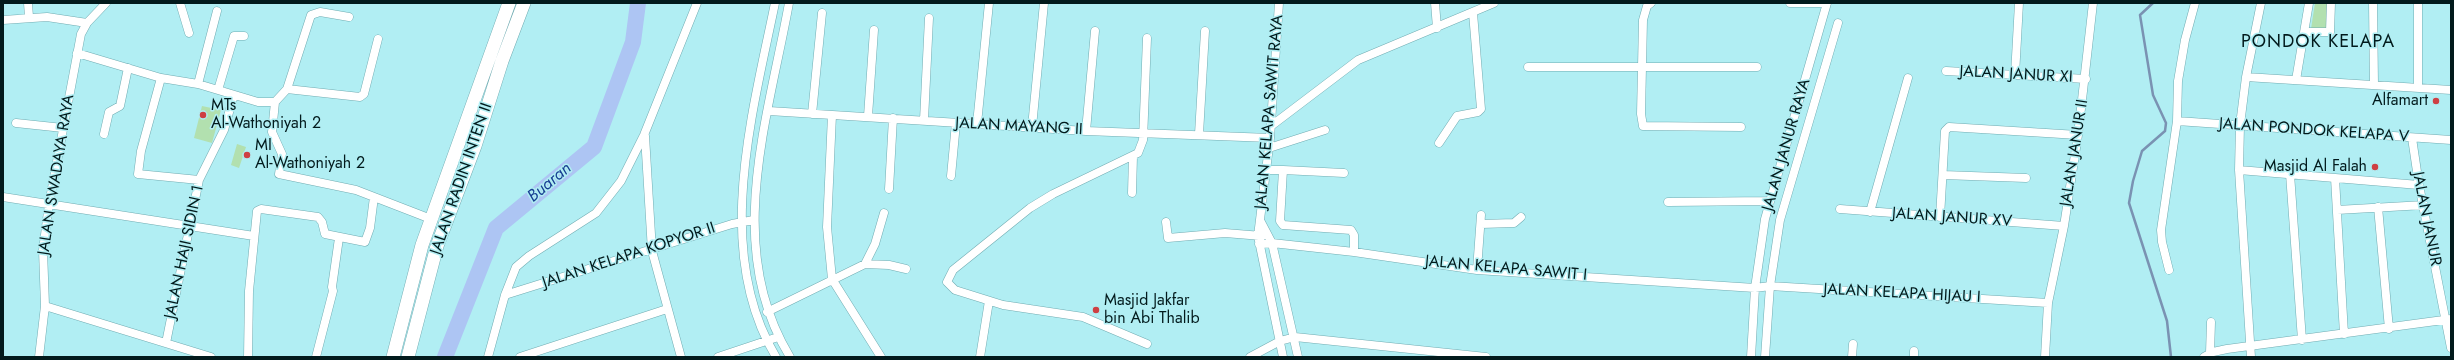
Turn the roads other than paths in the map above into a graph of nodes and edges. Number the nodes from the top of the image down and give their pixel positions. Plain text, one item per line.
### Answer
1 (28, 3) edge
2 (106, 3) edge
3 (180, 3) edge
4 (509, 3) edge
5 (524, 3) edge
6 (697, 3) edge
7 (775, 3) edge
8 (789, 3) edge
9 (989, 3) edge
10 (1044, 3) edge
11 (1279, 3) edge
12 (1434, 3) edge
13 (1494, 3) edge
14 (1651, 3) edge
15 (1790, 3) edge
16 (1827, 3) edge
17 (2019, 3) edge
18 (2093, 3) edge
19 (2195, 3) edge
20 (2261, 3) edge
21 (2309, 3) edge
22 (2331, 3) edge
23 (2373, 3) edge
24 (2418, 3) edge
25 (217, 11) dead end
26 (822, 13) dead end
27 (1473, 13) junction
28 (29, 17) junction
29 (349, 17) dead end
30 (929, 18) dead end
31 (3, 20) edge
32 (87, 23) junction
33 (1838, 23) dead end
34 (1437, 28) junction
35 (874, 30) dead end
36 (1095, 31) dead end
37 (1205, 31) dead end
38 (2305, 32) junction
39 (189, 33) dead end
40 (244, 36) dead end
41 (1147, 38) dead end
42 (378, 39) dead end
43 (77, 53) junction
44 (1528, 67) dead end
45 (1758, 67) dead end
46 (128, 68) junction
47 (1642, 68) junction
48 (1946, 71) dead end
49 (2014, 75) junction
50 (2246, 77) junction
51 (161, 78) junction
52 (1908, 78) dead end
53 (2086, 79) junction
54 (2296, 80) junction
55 (198, 84) junction
56 (2374, 85) junction
57 (2418, 88) junction
58 (287, 89) junction
59 (218, 90) junction
60 (2451, 90) edge
61 (234, 95) junction
62 (275, 102) junction
63 (769, 111) junction
64 (812, 114) junction
65 (832, 115) junction
66 (868, 116) junction
67 (893, 118) junction
68 (924, 120) junction
69 (2177, 121) junction
70 (16, 123) dead end
71 (956, 123) junction
72 (977, 124) junction
73 (2240, 125) junction
74 (1271, 126) junction
75 (1032, 127) junction
76 (1741, 127) dead end
77 (63, 128) junction
78 (1325, 130) dead end
79 (1086, 131) junction
80 (1143, 133) junction
81 (104, 134) dead end
82 (1199, 134) junction
83 (644, 135) junction
84 (2078, 135) junction
85 (1270, 138) junction
86 (2412, 138) junction
87 (2451, 140) edge
88 (1439, 143) dead end
89 (1270, 148) junction
90 (1133, 156) junction
91 (1267, 170) junction
92 (1283, 170) junction
93 (2239, 170) junction
94 (1344, 173) dead end
95 (2290, 174) junction
96 (1943, 175) junction
97 (952, 176) dead end
98 (2026, 178) dead end
99 (2334, 178) junction
100 (199, 180) junction
101 (2419, 185) junction
102 (889, 189) dead end
103 (1132, 193) dead end
104 (3, 197) edge
105 (374, 197) junction
106 (1770, 201) junction
107 (1668, 202) dead end
108 (49, 204) junction
109 (2424, 205) junction
110 (2378, 207) junction
111 (1840, 209) dead end
112 (2337, 210) junction
113 (1870, 212) junction
114 (884, 213) dead end
115 (1481, 215) dead end
116 (1521, 217) dead end
117 (1940, 217) junction
118 (431, 219) junction
119 (754, 220) junction
120 (742, 221) junction
121 (1261, 221) junction
122 (1166, 222) dead end
123 (1481, 224) junction
124 (188, 226) junction
125 (2064, 226) junction
126 (1267, 235) junction
127 (254, 236) junction
128 (339, 238) junction
129 (1258, 240) junction
130 (1272, 243) junction
131 (652, 251) junction
132 (1354, 252) junction
133 (865, 264) junction
134 (906, 269) dead end
135 (1478, 270) junction
136 (2169, 270) dead end
137 (832, 279) junction
138 (1770, 286) junction
139 (1755, 288) junction
140 (505, 296) junction
141 (989, 301) junction
142 (2048, 303) junction
143 (44, 306) junction
144 (667, 309) junction
145 (767, 312) junction
146 (2448, 320) edge
147 (2211, 322) dead end
148 (2389, 329) junction
149 (2344, 334) junction
150 (778, 337) junction
151 (1295, 337) junction
152 (2302, 340) junction
153 (767, 341) junction
154 (1280, 341) junction
155 (166, 343) junction
156 (1147, 344) dead end
157 (1853, 344) dead end
158 (2250, 347) junction
159 (2451, 348) edge
160 (187, 354) edge
161 (2207, 355) edge
162 (39, 357) edge
163 (211, 357) edge
164 (248, 357) edge
165 (316, 357) edge
166 (393, 357) edge
167 (408, 357) edge
168 (488, 357) edge
169 (520, 357) edge
170 (681, 357) edge
171 (718, 357) edge
172 (776, 357) edge
173 (790, 357) edge
174 (881, 357) edge
175 (980, 357) edge
176 (1250, 357) edge
177 (1283, 357) edge
178 (1298, 357) edge
179 (1486, 357) edge
180 (1751, 357) edge
181 (1765, 357) edge
182 (1852, 357) edge
183 (2045, 357) edge
184 (2252, 357) edge

1 - 28 street
2 - 32 street, JALAN SWADAYA RAYA
3 - 39 street
4 - 118 main road, JALAN RADIN INTEN II
5 - 167 main road, JALAN RADIN INTEN II
6 - 83 street
7 - 120 street
8 - 63 street
9 - 72 street
10 - 75 street
11 - 74 street, JALAN KELAPA SAWIT RAYA
12 - 34 street
13 - 27 street
14 - 47 street
15 - 16 street
16 - 106 street, JALAN JANUR RAYA
17 - 49 street
18 - 53 street, JALAN JANUR II
19 - 69 street
20 - 50 street
21 - 38 street
22 - 38 street
23 - 56 street
24 - 57 street
25 - 55 street
26 - 64 street
27 - 34 street
27 - 88 street
28 - 31 street
28 - 32 street
29 - 58 street
30 - 68 street
32 - 43 street, JALAN SWADAYA RAYA
33 - 138 street, JALAN JANUR RAYA
34 - 74 street
35 - 66 street
36 - 79 street
37 - 82 street
38 - 54 street
40 - 59 street
41 - 80 street
42 - 58 street
43 - 46 street
43 - 77 street, JALAN SWADAYA RAYA
44 - 47 street
45 - 47 street
46 - 51 street
46 - 81 street
47 - 76 street
48 - 49 street, JALAN JANUR XI
49 - 53 street, JALAN JANUR XI
50 - 54 street
50 - 73 street
51 - 55 street
51 - 100 street
52 - 113 street
53 - 84 street, JALAN JANUR II
54 - 56 street
55 - 59 street
56 - 57 street
57 - 60 street
58 - 62 street
59 - 61 street
61 - 62 street
61 - 100 street, JALAN HAJI SIDIN 1
62 - 105 street
63 - 64 street, JALAN MAYANG II
63 - 119 street
64 - 65 street, JALAN MAYANG II
65 - 66 street, JALAN MAYANG II
65 - 137 street
66 - 67 street, JALAN MAYANG II
67 - 68 street, JALAN MAYANG II
67 - 102 street
68 - 71 street, JALAN MAYANG II
69 - 73 street, JALAN PONDOK KELAPA V
69 - 136 street
70 - 77 street
71 - 72 street, JALAN MAYANG II
71 - 97 street
72 - 75 street, JALAN MAYANG II
73 - 86 street, JALAN PONDOK KELAPA V
73 - 93 street
74 - 85 street, JALAN KELAPA SAWIT RAYA
75 - 79 street, JALAN MAYANG II
77 - 108 street, JALAN SWADAYA RAYA
78 - 89 street
79 - 80 street, JALAN MAYANG II
80 - 82 street, JALAN MAYANG II
80 - 90 street
82 - 85 street, JALAN MAYANG II
83 - 131 street
83 - 140 street
84 - 96 street
84 - 125 street, JALAN JANUR II
85 - 89 street, JALAN KELAPA SAWIT RAYA
86 - 87 street, JALAN PONDOK KELAPA V
86 - 101 street, JALAN JANUR
89 - 91 street, JALAN KELAPA SAWIT RAYA
90 - 103 street
90 - 141 street
91 - 92 street
91 - 121 street, JALAN KELAPA SAWIT RAYA
92 - 94 street
92 - 132 street
93 - 95 street
93 - 158 street
95 - 99 street
95 - 152 street
96 - 98 street
96 - 117 street
99 - 101 street
99 - 112 street
100 - 124 street, JALAN HAJI SIDIN 1
101 - 109 street, JALAN JANUR
104 - 108 street
105 - 118 street
105 - 128 street
106 - 107 street
106 - 139 street, JALAN JANUR RAYA
108 - 124 street
108 - 143 street, JALAN SWADAYA RAYA
109 - 110 street
109 - 146 street, JALAN JANUR
110 - 112 street
110 - 148 street
111 - 113 street, JALAN JANUR XV
112 - 149 street
113 - 117 street, JALAN JANUR XV
114 - 133 street
115 - 123 street
116 - 123 street
117 - 125 street, JALAN JANUR XV
118 - 166 main road, JALAN RADIN INTEN II
119 - 120 street, JALAN KELAPA KOPYOR II
119 - 145 street
120 - 131 street, JALAN KELAPA KOPYOR II
120 - 153 street
121 - 126 street, JALAN KELAPA SAWIT RAYA
121 - 129 street, JALAN KELAPA SAWIT RAYA
122 - 129 street
123 - 135 street
124 - 127 street
124 - 155 street, JALAN HAJI SIDIN 1
125 - 142 street, JALAN JANUR II
126 - 129 street
126 - 130 street, JALAN KELAPA SAWIT RAYA
127 - 128 street
127 - 164 street
128 - 165 street
129 - 130 street, JALAN KELAPA SAWIT I
129 - 154 street, JALAN KELAPA SAWIT RAYA
130 - 132 street, JALAN KELAPA SAWIT I
130 - 151 street, JALAN KELAPA SAWIT RAYA
131 - 140 street, JALAN KELAPA KOPYOR II
131 - 144 street
132 - 135 street, JALAN KELAPA SAWIT I
133 - 134 street
133 - 137 street
135 - 139 street, JALAN KELAPA SAWIT I
137 - 145 street
137 - 174 street
138 - 139 street, JALAN KELAPA HIJAU I
138 - 142 street, JALAN KELAPA HIJAU I
138 - 181 street, JALAN JANUR RAYA
139 - 180 street, JALAN JANUR RAYA
140 - 168 street
141 - 156 street
141 - 175 street
142 - 183 street, JALAN JANUR II
143 - 155 street
143 - 162 street, JALAN SWADAYA RAYA
144 - 169 street
144 - 170 street
145 - 150 street
146 - 148 street
146 - 159 street, JALAN JANUR
147 - 161 street
148 - 149 street
149 - 152 street
150 - 153 street
150 - 173 street
151 - 154 street
151 - 178 street, JALAN KELAPA SAWIT RAYA
151 - 179 street
152 - 158 street
153 - 171 street
153 - 172 street
154 - 176 street
154 - 177 street, JALAN KELAPA SAWIT RAYA
155 - 160 street
157 - 182 street
158 - 161 street
158 - 184 street
160 - 163 street

